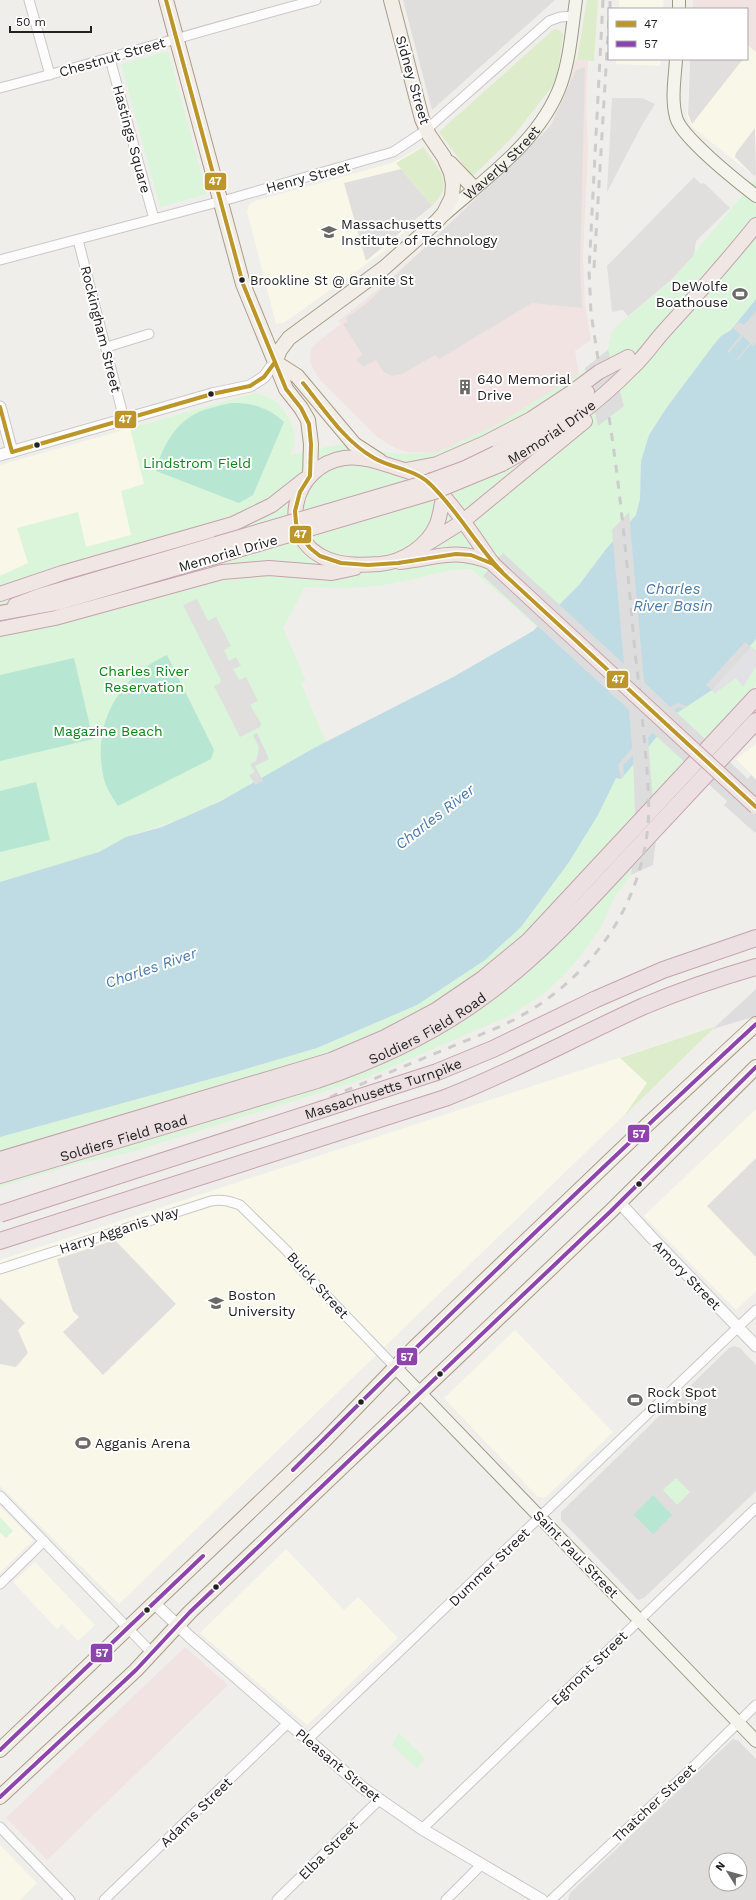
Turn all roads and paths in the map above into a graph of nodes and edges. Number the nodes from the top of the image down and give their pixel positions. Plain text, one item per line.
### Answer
1 (29, 0) edge
2 (166, 0) edge
3 (316, 0) edge
4 (391, 0) edge
5 (576, 0) edge
6 (574, 16) junction
7 (176, 38) junction
8 (110, 59) junction
9 (676, 60) edge
10 (50, 75) junction
11 (0, 88) edge
12 (426, 130) junction
13 (444, 157) junction
14 (474, 188) junction
15 (756, 196) edge
16 (221, 201) junction
17 (154, 219) junction
18 (437, 221) junction
19 (756, 225) edge
20 (78, 240) junction
21 (0, 260) edge
22 (149, 334) dead end
23 (106, 347) junction
24 (632, 361) junction
25 (275, 362) junction
26 (0, 407) edge
27 (124, 419) junction
28 (12, 452) junction
29 (0, 455) edge
30 (384, 464) junction
31 (405, 471) junction
32 (310, 476) junction
33 (443, 498) junction
34 (462, 522) junction
35 (409, 555) junction
36 (388, 563) junction
37 (493, 564) junction
38 (368, 565) junction
39 (0, 594) edge
40 (0, 612) edge
41 (0, 629) edge
42 (756, 697) edge
43 (756, 721) edge
44 (756, 807) edge
45 (756, 938) edge
46 (756, 967) edge
47 (756, 1024) edge
48 (756, 1067) edge
49 (0, 1160) edge
50 (0, 1175) edge
51 (619, 1202) junction
52 (240, 1205) joint
53 (0, 1214) edge
54 (0, 1241) edge
55 (0, 1269) edge
56 (756, 1310) edge
57 (738, 1327) junction
58 (756, 1346) edge
59 (395, 1367) junction
60 (420, 1392) junction
61 (0, 1496) edge
62 (756, 1508) edge
63 (540, 1518) junction
64 (44, 1541) junction
65 (0, 1584) edge
66 (154, 1603) junction
67 (638, 1620) junction
68 (178, 1626) junction
69 (128, 1628) junction
70 (153, 1654) junction
71 (756, 1704) edge
72 (738, 1722) junction
73 (288, 1723) junction
74 (307, 1740) junction
75 (756, 1741) edge
76 (0, 1750) edge
77 (0, 1797) edge
78 (379, 1800) junction
79 (0, 1827) edge
80 (422, 1829) junction
81 (482, 1864) junction
82 (70, 1900) edge
83 (104, 1900) edge
84 (277, 1900) edge
85 (446, 1900) edge
86 (542, 1900) edge
87 (552, 1900) edge

1 - 10 street
2 - 7 main road
3 - 7 street, Chestnut Street
4 - 12 main road, Sidney Street
5 - 6 main road, Waverly Street
6 - 12 street, Henry Street
6 - 14 main road, Waverly Street
7 - 8 street, Chestnut Street
7 - 16 main road
8 - 10 street, Chestnut Street
8 - 17 street, Hastings Square
9 - 15 main road
10 - 11 street, Chestnut Street
12 - 13 main road, Sidney Street
12 - 16 street, Henry Street
13 - 14 main road
13 - 18 main road, Sidney Street
14 - 18 main road, Waverly Street
16 - 17 street, Henry Street
16 - 25 main road
17 - 20 street, Henry Street
18 - 25 main road, Waverly Street
19 - 24 highway, Memorial Drive
20 - 21 street, Henry Street
20 - 23 street, Rockingham Street
22 - 23 street
23 - 27 street, Rockingham Street
24 - 31 highway
24 - 34 highway
24 - 40 highway, Memorial Drive, bridge
25 - 27 street
25 - 30 main road
25 - 32 main road
26 - 28 street
27 - 28 street
28 - 29 street
30 - 31 highway
30 - 32 highway
31 - 33 highway
32 - 38 highway
32 - 39 highway
33 - 34 highway
33 - 35 highway
34 - 35 highway
34 - 37 highway
35 - 36 highway
36 - 37 highway
36 - 38 highway
37 - 44 highway, bridge
38 - 41 highway
42 - 49 highway, Soldiers Field Road
43 - 50 highway, Soldiers Field Road
45 - 53 highway, Massachusetts Turnpike, bridge
46 - 54 highway, Massachusetts Turnpike
47 - 59 main road
48 - 51 main road
51 - 57 street, Amory Street
51 - 60 main road
52 - 55 street, Harry Agganis Way
52 - 59 street, Buick Street
56 - 57 street, Dummer Street
57 - 58 street, Amory Street
57 - 63 street, Dummer Street
59 - 60 main road, Saint Paul Street
59 - 66 main road
60 - 63 main road, Saint Paul Street
60 - 68 main road
61 - 64 street
62 - 67 street, Egmont Street
63 - 67 main road, Saint Paul Street
63 - 74 street, Dummer Street
64 - 65 street
64 - 69 street
66 - 68 street, Pleasant Street
66 - 69 main road
67 - 72 main road, Saint Paul Street
67 - 80 street, Egmont Street
68 - 70 main road
68 - 73 street, Pleasant Street
69 - 70 street
69 - 76 main road
70 - 77 main road
71 - 72 street, Thatcher Street
72 - 75 main road, Saint Paul Street
72 - 87 street, Thatcher Street
73 - 74 street, Pleasant Street
73 - 83 street, Adams Street
74 - 78 street, Pleasant Street
78 - 80 street, Pleasant Street
78 - 84 street, Elba Street
79 - 82 street
80 - 81 street, Pleasant Street
81 - 85 street
81 - 86 street, Pleasant Street

